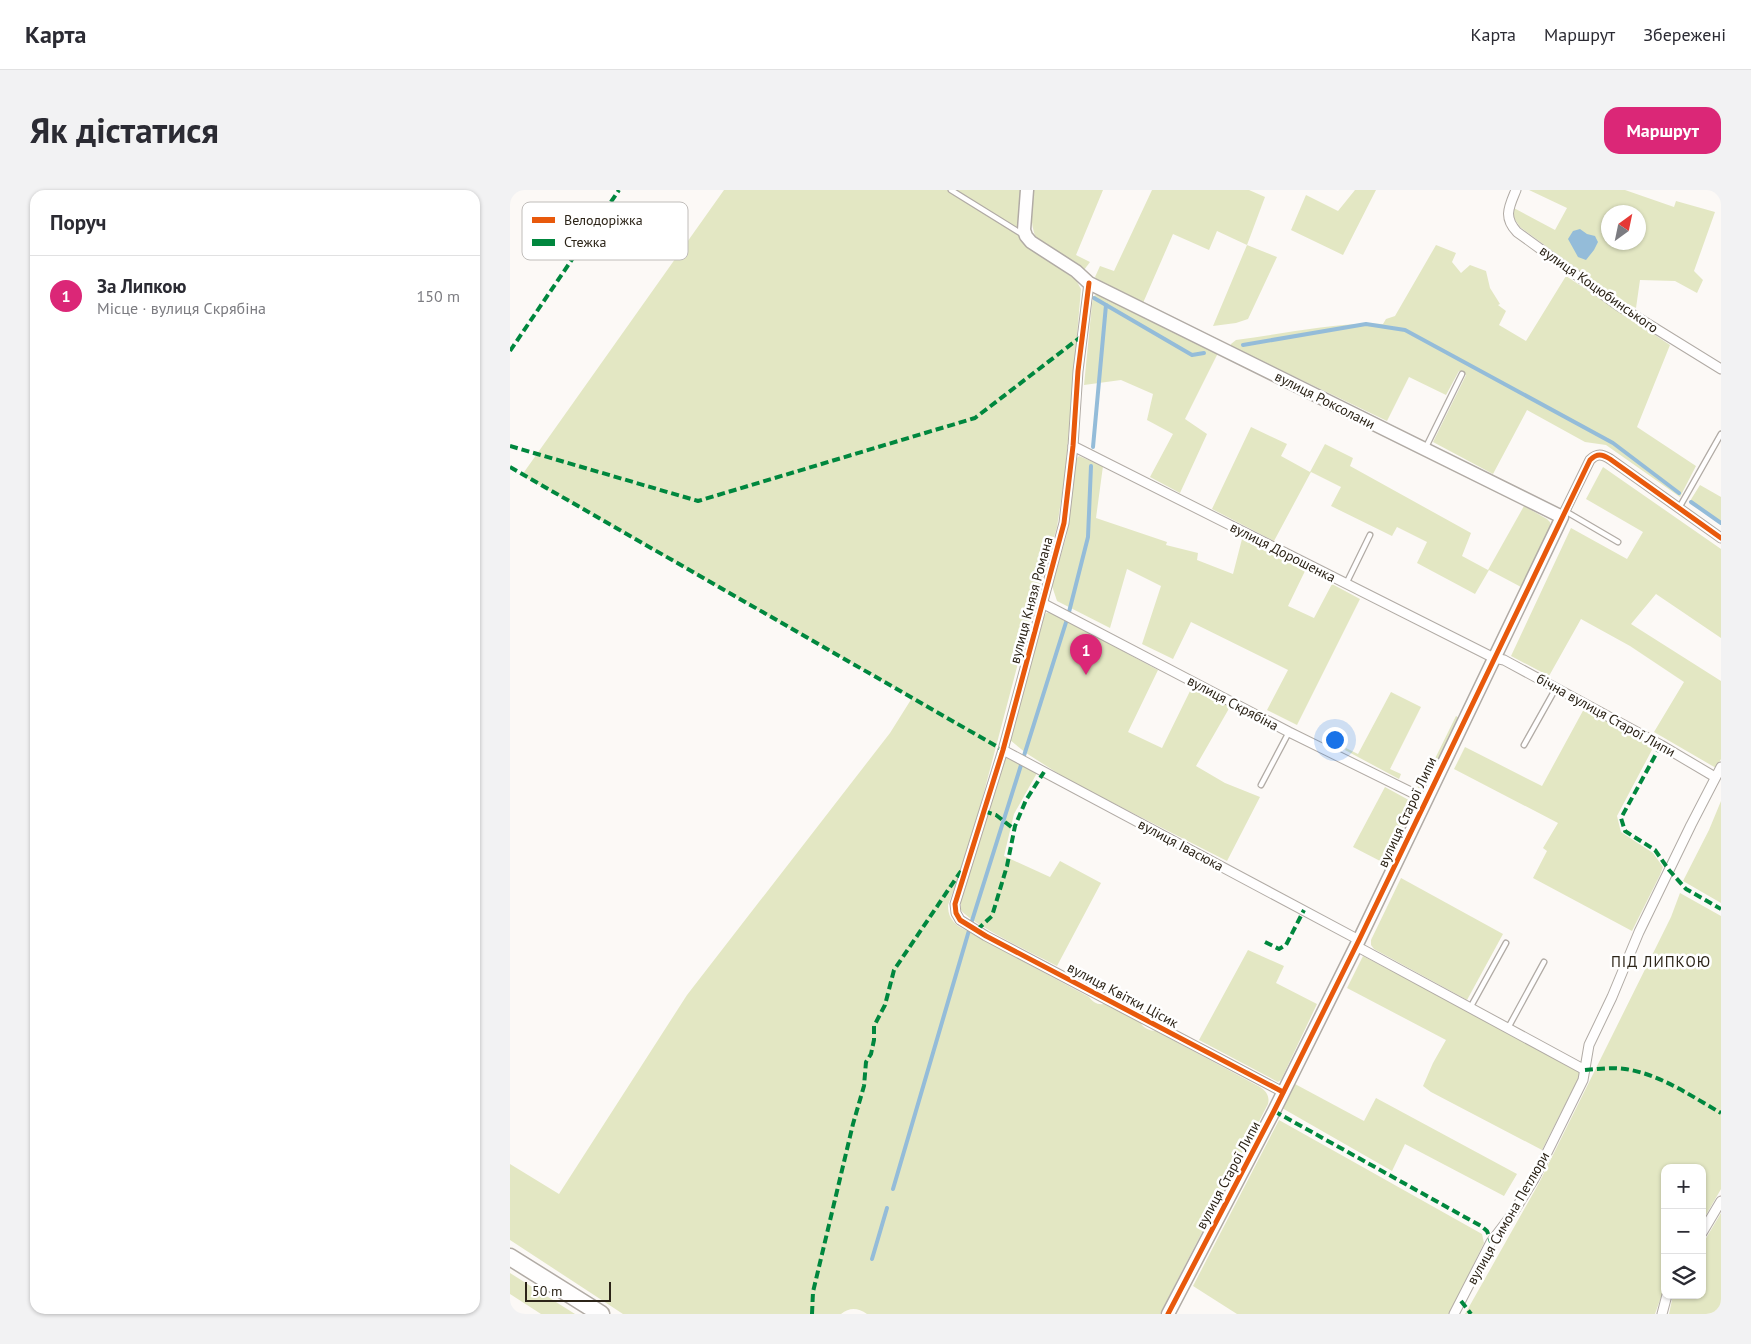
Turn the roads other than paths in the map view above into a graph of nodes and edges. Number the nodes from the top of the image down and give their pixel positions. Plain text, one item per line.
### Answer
1 (951, 190) edge
2 (1027, 190) edge
3 (1516, 190) edge
4 (1026, 236) junction
5 (1089, 284) junction
6 (1721, 369) edge
7 (1462, 374) dead end
8 (1721, 434) edge
9 (1073, 446) junction
10 (1424, 450) junction
11 (1678, 508) junction
12 (1564, 514) junction
13 (1370, 536) dead end
14 (1721, 538) edge
15 (1618, 542) dead end
16 (1346, 584) junction
17 (1042, 603) junction
18 (1494, 658) junction
19 (1556, 688) junction
20 (1289, 732) junction
21 (1524, 745) dead end
22 (1003, 750) junction
23 (1721, 767) edge
24 (1715, 777) junction
25 (1261, 785) dead end
26 (1426, 799) junction
27 (956, 913) joint
28 (1358, 943) junction
29 (1506, 943) dead end
30 (1544, 962) dead end
31 (1470, 1008) junction
32 (1508, 1028) junction
33 (1585, 1070) junction
34 (1283, 1092) junction
35 (1721, 1201) edge
36 (1706, 1226) edge
37 (510, 1257) edge
38 (1666, 1299) edge
39 (601, 1314) edge
40 (1168, 1314) edge
41 (1454, 1314) edge
42 (1662, 1314) edge

1 - 4 lane
2 - 4 street
3 - 6 street, вулиця Коцюбинського
4 - 5 street
5 - 9 street, вулиця Князя Романа
5 - 10 street, вулиця Роксолани
7 - 10 lane
8 - 11 lane
9 - 16 street, вулиця Дорошенка
9 - 17 street, вулиця Князя Романа
10 - 12 street, вулиця Роксолани
11 - 12 street, вулиця Старої Липи
11 - 14 street, вулиця Старої Липи
12 - 15 lane
12 - 18 street, вулиця Старої Липи
13 - 16 lane
16 - 18 street, вулиця Дорошенка
17 - 20 street, вулиця Скрябіна
17 - 22 street, вулиця Князя Романа
18 - 19 street, бічна вулиця Старої Липи
18 - 26 street, вулиця Старої Липи
19 - 21 lane
19 - 24 street, бічна вулиця Старої Липи
20 - 25 lane
20 - 26 street, вулиця Скрябіна
22 - 27 street, вулиця Князя Романа
22 - 28 street, вулиця Івасюка
23 - 24 street, вулиця Симона Петлюри
24 - 33 street, вулиця Симона Петлюри
26 - 28 street, вулиця Старої Липи
27 - 34 street, вулиця Квітки Цісик
28 - 31 street, вулиця Івасюка
28 - 34 street, вулиця Старої Липи
29 - 31 lane
30 - 32 lane
31 - 32 street, вулиця Івасюка
32 - 33 street, вулиця Івасюка
33 - 41 street, вулиця Симона Петлюри
34 - 40 street, вулиця Старої Липи
35 - 36 street
37 - 39 highway
38 - 42 street

